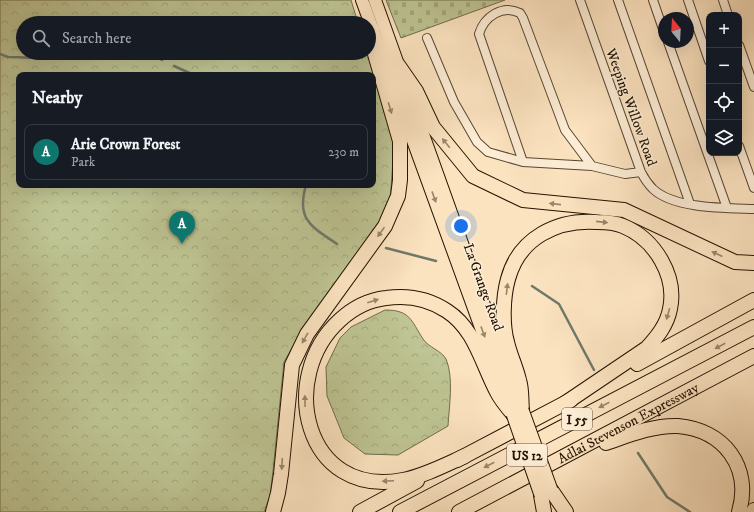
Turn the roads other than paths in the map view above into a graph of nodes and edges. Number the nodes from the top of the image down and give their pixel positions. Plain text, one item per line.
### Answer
1 (362, 0) edge
2 (375, 0) edge
3 (580, 0) edge
4 (618, 0) edge
5 (653, 0) edge
6 (688, 0) edge
7 (723, 0) edge
8 (727, 12) edge
9 (658, 15) edge
10 (368, 16) edge
11 (427, 38) dead end
12 (376, 39) edge
13 (670, 48) edge
14 (740, 48) edge
15 (706, 52) edge
16 (376, 60) edge
17 (398, 65) junction
18 (754, 87) edge
19 (742, 154) edge
20 (523, 162) junction
21 (592, 166) junction
22 (641, 172) junction
23 (754, 188) edge
24 (690, 204) junction
25 (727, 208) junction
26 (754, 209) edge
27 (754, 263) edge
28 (754, 300) edge
29 (754, 327) edge
30 (754, 356) edge
31 (508, 387) junction
32 (564, 404) junction
33 (517, 412) junction
34 (465, 456) junction
35 (568, 456) junction
36 (512, 484) junction
37 (546, 493) junction
38 (273, 512) edge
39 (360, 512) edge
40 (400, 512) edge
41 (459, 512) edge
42 (480, 512) edge
43 (544, 512) edge
44 (566, 512) edge
45 (739, 512) edge

1 - 10 main road, La Grange Road
2 - 17 main road, La Grange Road
3 - 22 street, Weeping Willow Road
4 - 24 street
5 - 9 street
6 - 15 street
7 - 8 street
11 - 20 street
12 -> 31 main road, La Grange Road
13 - 25 street
14 - 18 street
16 -> 38 highway
27 -> 17 highway
17 - 31 main road, La Grange Road
19 - 23 street
20 - 21 street
20 - 21 street
21 - 22 street
22 - 24 street, Weeping Willow Road
24 - 25 street, Weeping Willow Road
25 - 26 street, Weeping Willow Road
28 - 32 highway
29 -> 40 highway, Adlai Stevenson Expressway / I 55
30 - 35 highway, Adlai Stevenson Expressway / I 55
31 -> 32 highway
31 - 33 highway
31 - 33 highway
34 -> 31 highway
32 - 34 highway
33 - 37 highway, US 12, bridge
34 - 39 highway
35 - 36 highway, Adlai Stevenson Expressway / I 55
35 - 45 highway
36 - 41 highway, Adlai Stevenson Expressway / I 55
36 - 42 highway
37 - 43 highway
37 - 44 highway

